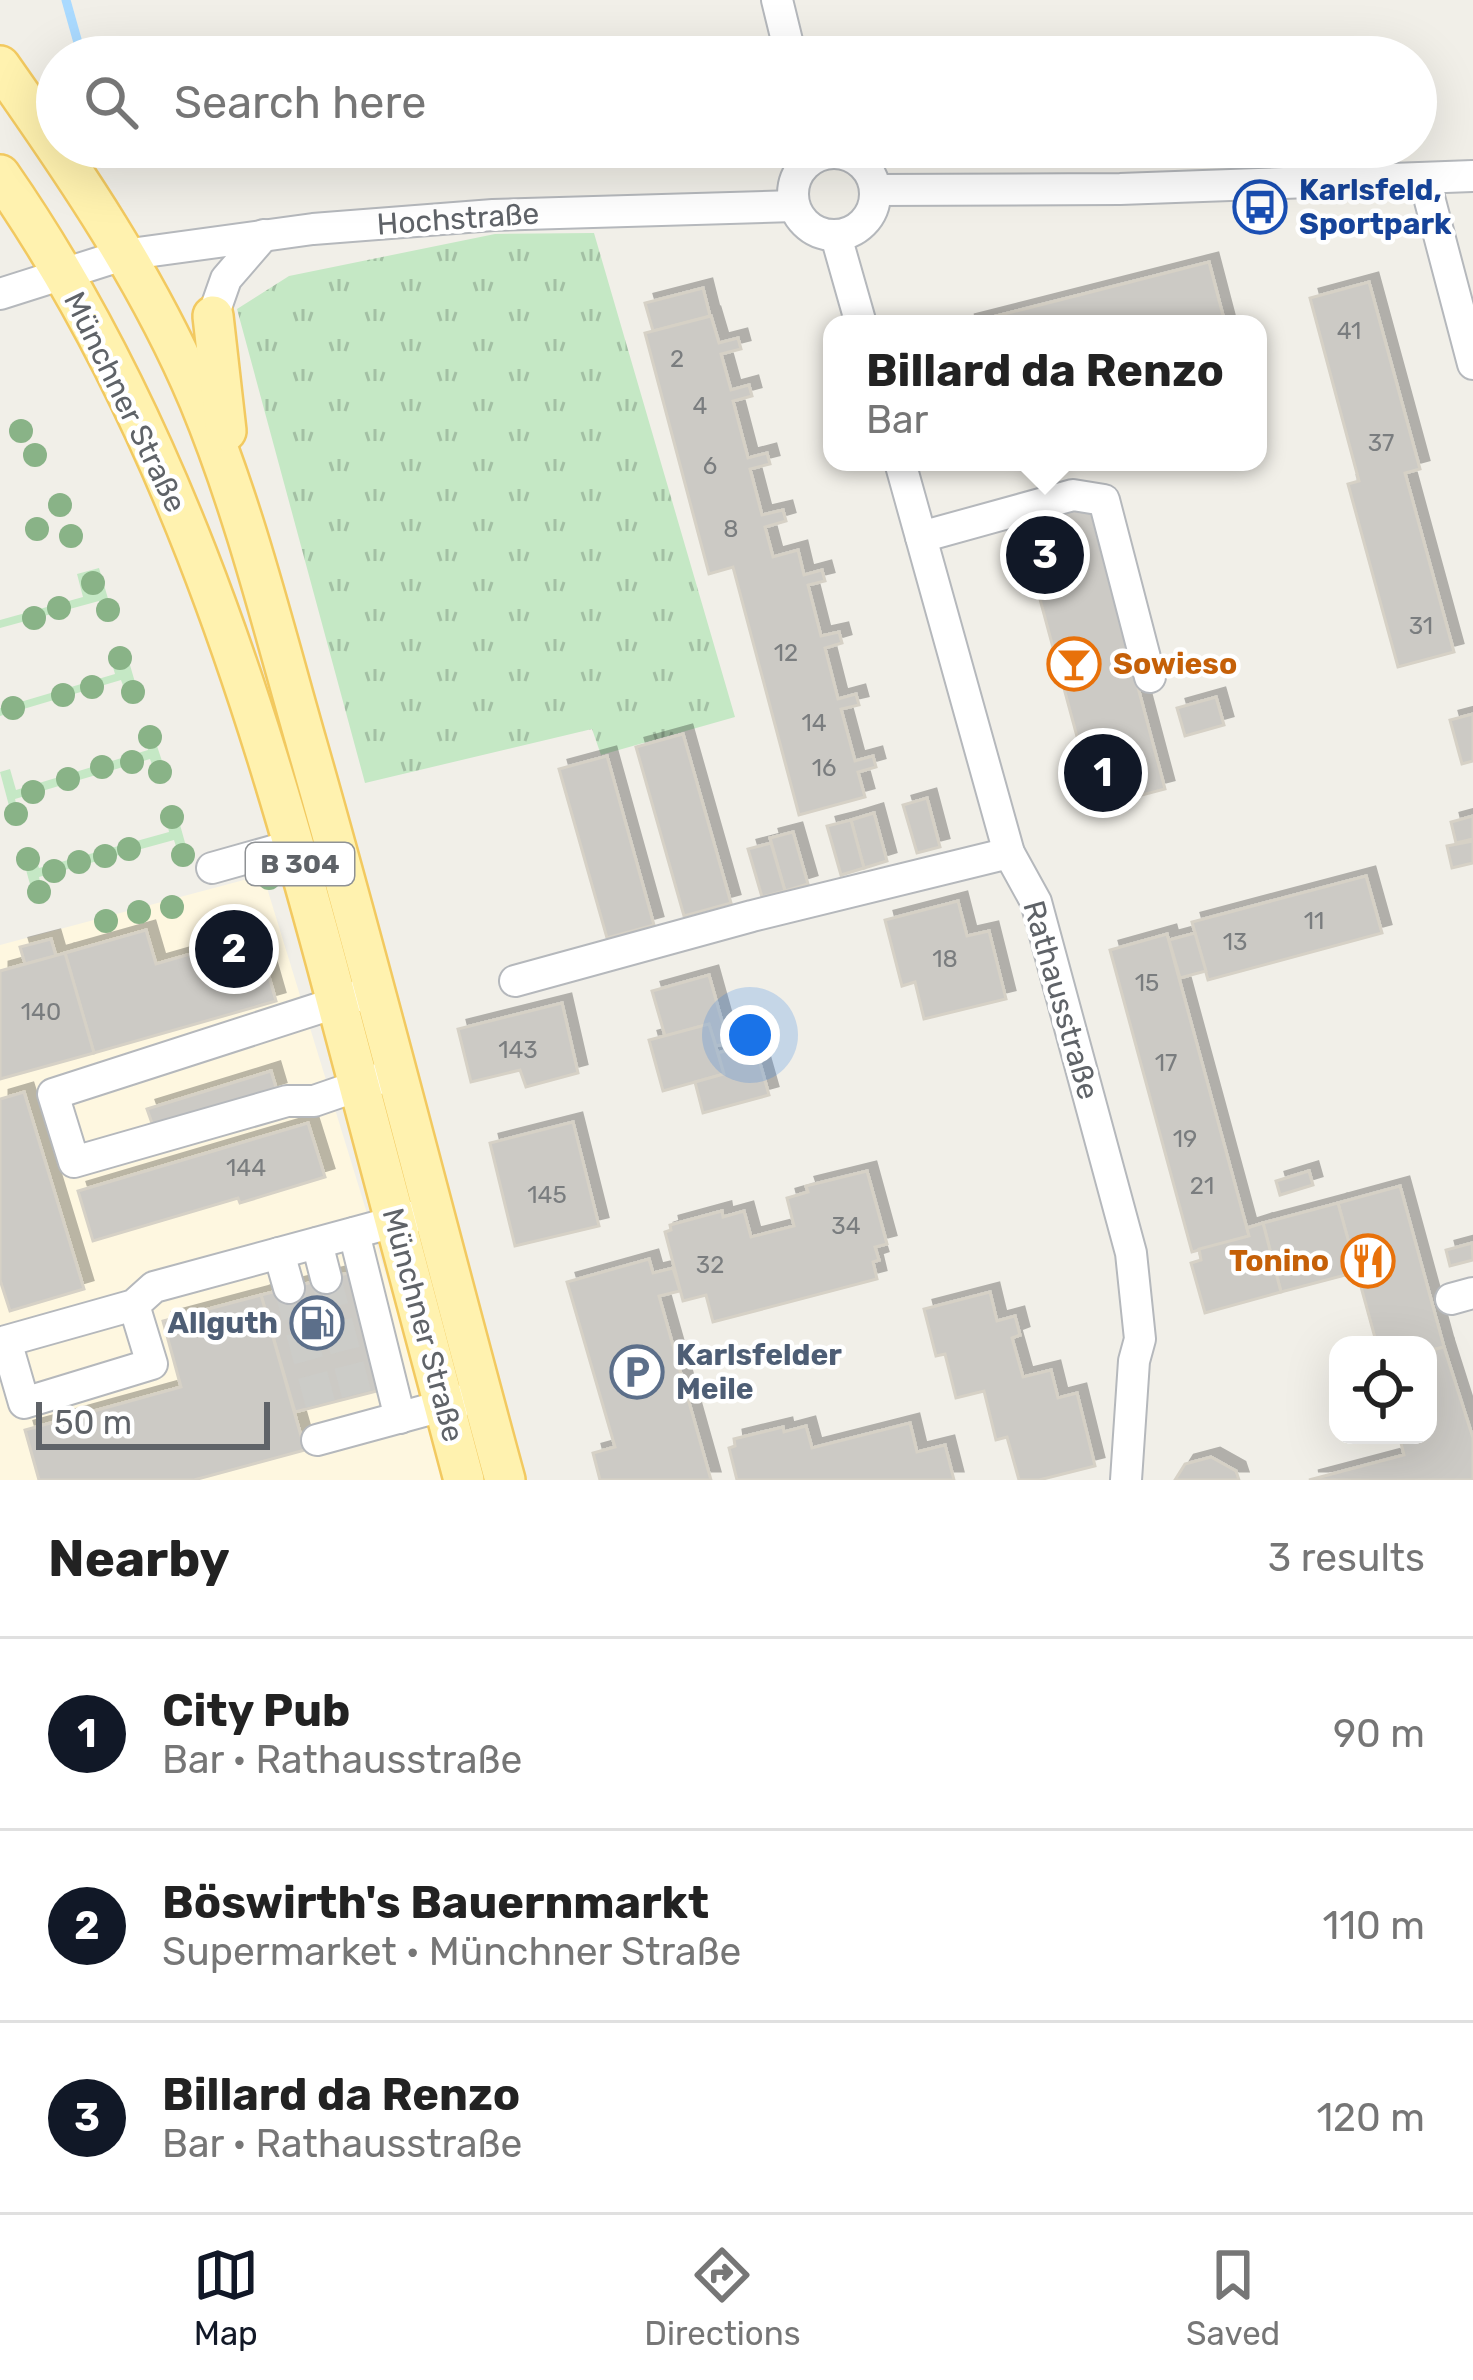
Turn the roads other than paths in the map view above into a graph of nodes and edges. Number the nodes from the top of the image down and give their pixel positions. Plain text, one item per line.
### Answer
1 (777, 0) edge
2 (786, 36) edge
3 (0, 66) edge
4 (36, 121) edge
5 (66, 168) edge
6 (804, 168) edge
7 (865, 168) edge
8 (0, 176) edge
9 (1473, 176) edge
10 (1424, 178) junction
11 (875, 190) junction
12 (794, 206) junction
13 (265, 236) junction
14 (836, 236) junction
15 (123, 255) junction
16 (62, 274) junction
17 (0, 294) edge
18 (858, 315) edge
19 (213, 316) joint
20 (1473, 364) edge
21 (903, 471) edge
22 (233, 496) junction
23 (921, 537) junction
24 (1150, 677) dead end
25 (332, 834) junction
26 (294, 845) junction
27 (1010, 853) junction
28 (212, 868) dead end
29 (515, 980) dead end
30 (356, 996) junction
31 (397, 1073) junction
32 (359, 1085) junction
33 (414, 1217) junction
34 (354, 1233) junction
35 (316, 1243) junction
36 (280, 1253) junction
37 (326, 1278) tunnel mouth
38 (289, 1288) tunnel mouth
39 (134, 1304) junction
40 (482, 1395) junction
41 (358, 1396) tunnel mouth
42 (321, 1406) tunnel mouth
43 (444, 1406) junction
44 (400, 1418) junction
45 (366, 1427) junction
46 (481, 1469) edge
47 (1126, 1480) edge

1 - 2 street
3 - 4 main road, B 304
5 - 15 main road, B 304
6 - 12 street
7 - 11 street
8 - 16 main road, B 304
9 - 10 street
10 - 11 street
10 - 20 street
11 - 14 street
12 - 13 street, Hochstraße
12 - 14 street
13 - 15 street, Hochstraße
13 - 19 street
14 - 18 street
15 - 16 street, Münchner Straße
15 - 22 main road, Münchner Straße / B 304
16 - 17 street
16 - 26 main road, Münchner Straße / B 304
19 - 22 main road
21 - 23 street, Rathausstraße
22 - 25 main road, Münchner Straße / B 304
23 - 24 street
23 - 27 street, Rathausstraße
25 - 26 main road
25 - 30 main road, Münchner Straße / B 304
26 - 28 street
26 - 30 main road, Münchner Straße / B 304
27 - 29 street
27 - 47 street, Rathausstraße
30 - 31 main road, Münchner Straße / B 304
30 - 32 main road, Münchner Straße / B 304
30 - 32 street
31 - 32 street
31 - 33 main road, Münchner Straße / B 304
32 - 33 main road, Münchner Straße / B 304
33 - 34 street
33 - 40 main road, Münchner Straße / B 304
33 - 43 main road, Münchner Straße / B 304
34 - 35 street
34 - 44 street
35 - 36 street
35 - 37 street
36 - 38 street
36 - 39 street
39 - 39 street
40 - 43 street
40 - 46 main road, Münchner Straße / B 304
41 - 45 street
42 - 45 street
43 - 44 street
43 - 46 main road, Münchner Straße / B 304
44 - 45 street

